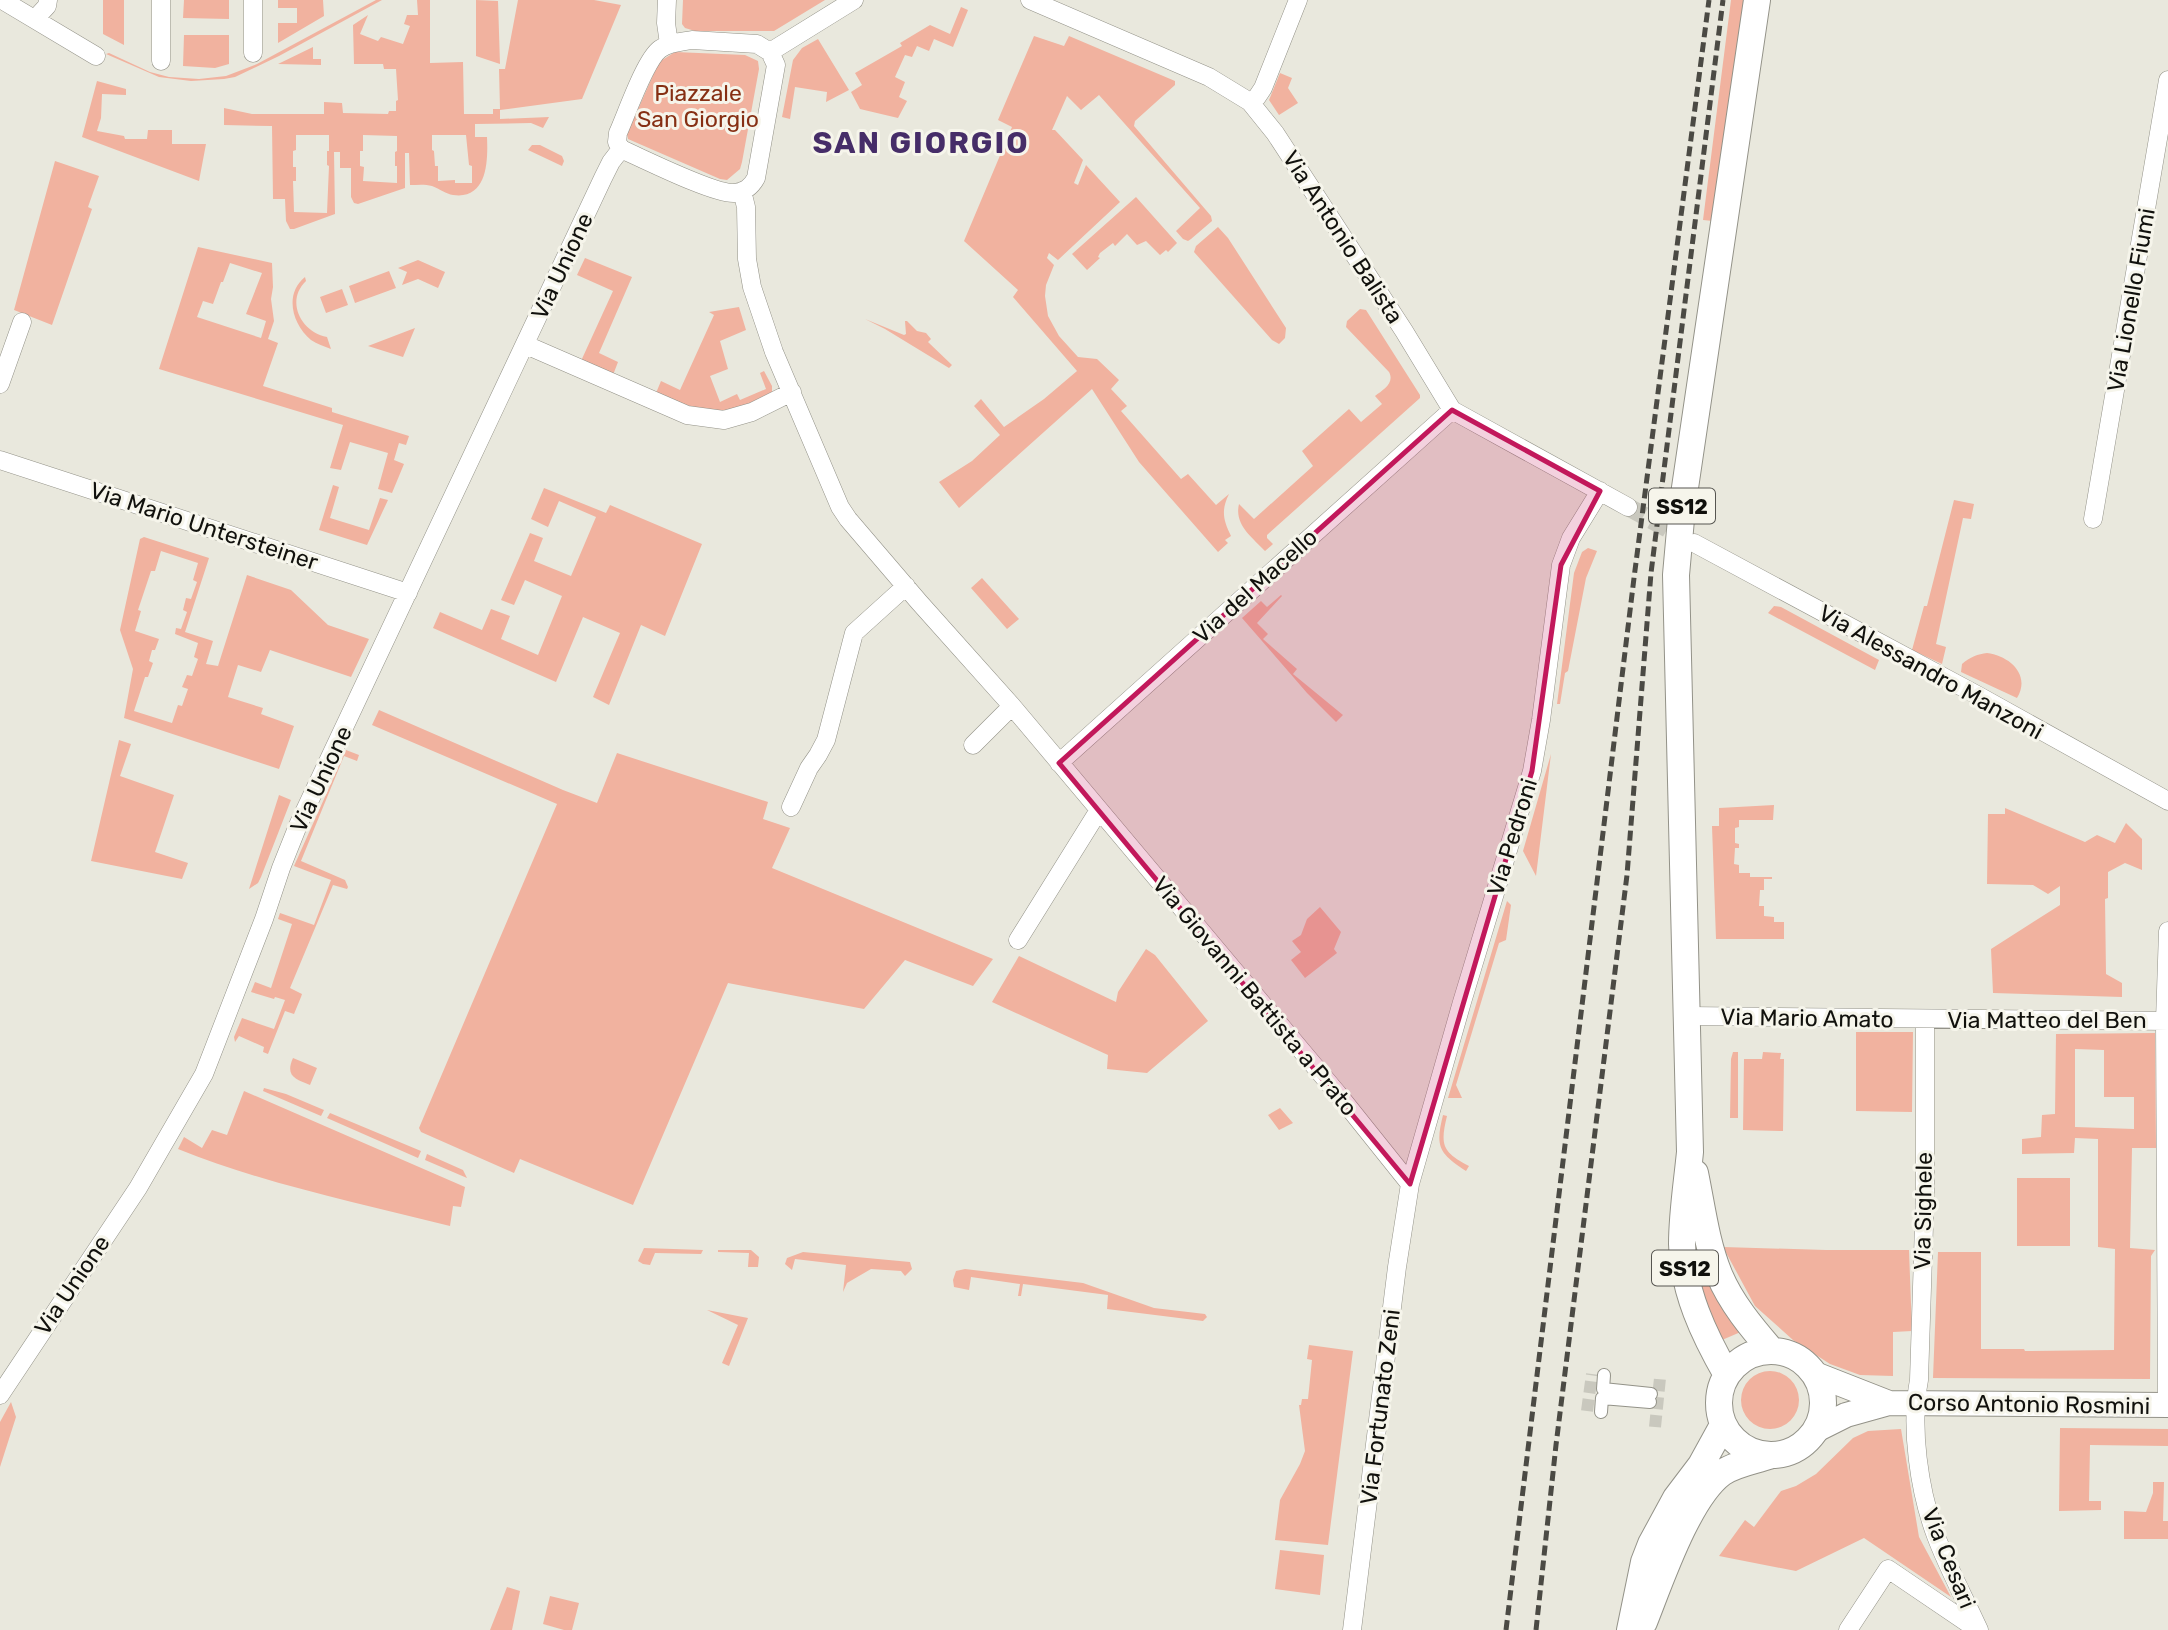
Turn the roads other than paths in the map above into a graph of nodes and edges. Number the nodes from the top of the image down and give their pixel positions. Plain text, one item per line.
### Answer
1 (2, 0) edge
2 (48, 0) edge
3 (161, 0) edge
4 (253, 0) edge
5 (667, 0) edge
6 (854, 0) edge
7 (1030, 0) edge
8 (1298, 0) edge
9 (1758, 0) edge
10 (35, 19) junction
11 (669, 44) junction
12 (770, 52) junction
13 (253, 53) dead end
14 (96, 56) dead end
15 (161, 61) dead end
16 (2168, 80) edge
17 (1251, 102) junction
18 (621, 149) junction
19 (742, 191) junction
20 (22, 322) dead end
21 (526, 345) junction
22 (0, 384) edge
23 (792, 392) junction
24 (1452, 410) junction
25 (0, 460) edge
26 (1600, 491) junction
27 (1628, 508) tunnel mouth
28 (2093, 519) dead end
29 (1694, 543) tunnel mouth
30 (906, 586) junction
31 (408, 593) junction
32 (1012, 706) junction
33 (973, 745) dead end
34 (1059, 762) junction
35 (2168, 801) edge
36 (791, 807) dead end
37 (1099, 810) junction
38 (2168, 931) edge
39 (1018, 940) dead end
40 (1688, 1016) junction
41 (1925, 1020) junction
42 (2167, 1021) edge
43 (1690, 1152) junction
44 (1410, 1184) junction
45 (1772, 1351) junction
46 (1815, 1374) junction
47 (1604, 1375) dead end
48 (1727, 1375) junction
49 (0, 1395) edge
50 (1889, 1403) junction
51 (1914, 1403) junction
52 (2168, 1405) edge
53 (1601, 1412) dead end
54 (1723, 1425) junction
55 (1818, 1429) junction
56 (1769, 1456) junction
57 (1352, 1630) edge
58 (1630, 1630) edge
59 (1641, 1630) edge
60 (1848, 1630) edge
61 (1979, 1630) edge

1 - 10 street
2 - 10 street
3 - 15 street
4 - 13 street
5 - 11 street
6 - 12 street
7 - 17 street, Via Antonio Balista
8 - 17 street
9 - 40 main road, SS12
10 - 14 street
11 - 12 street
11 - 18 street
12 - 19 street
16 - 28 street, Via Lionello Fiumi
17 - 24 street, Via Antonio Balista
18 - 19 street
18 - 21 street, Via Unione
19 - 23 street, Via Giovanni Battista a Prato
20 - 22 street
21 - 23 street
21 - 31 street, Via Unione
23 - 30 street, Via Giovanni Battista a Prato
24 - 26 street
24 - 34 street, Via del Macello
25 - 31 street, Via Mario Untersteiner
26 - 27 street
26 - 44 street, Via Pedroni
29 - 35 street, Via Alessandro Manzoni
30 - 32 street, Via Giovanni Battista a Prato
30 - 36 street
31 - 49 street, Via Unione
32 - 33 street
32 - 34 street, Via Giovanni Battista a Prato
34 - 37 street, Via Giovanni Battista a Prato
37 - 39 street
37 - 44 street, Via Giovanni Battista a Prato
38 - 42 street
40 - 41 street, Via Mario Amato
40 - 43 main road, SS12
41 - 42 street, Via Matteo del Ben
41 - 51 street, Via Sighele
42 - 52 street
43 - 45 main road, SS12
43 - 48 main road, SS12
44 - 57 street, Via Fortunato Zeni
45 - 46 main road
45 - 48 main road
46 - 50 main road
46 - 55 main road
47 - 53 street
48 - 54 main road
50 - 51 main road, Corso Antonio Rosmini
50 - 55 main road
51 - 52 main road, Corso Antonio Rosmini
51 - 61 street, Via Cesari
54 - 56 main road
54 - 58 main road
55 - 56 main road
56 - 59 main road
60 - 61 street

